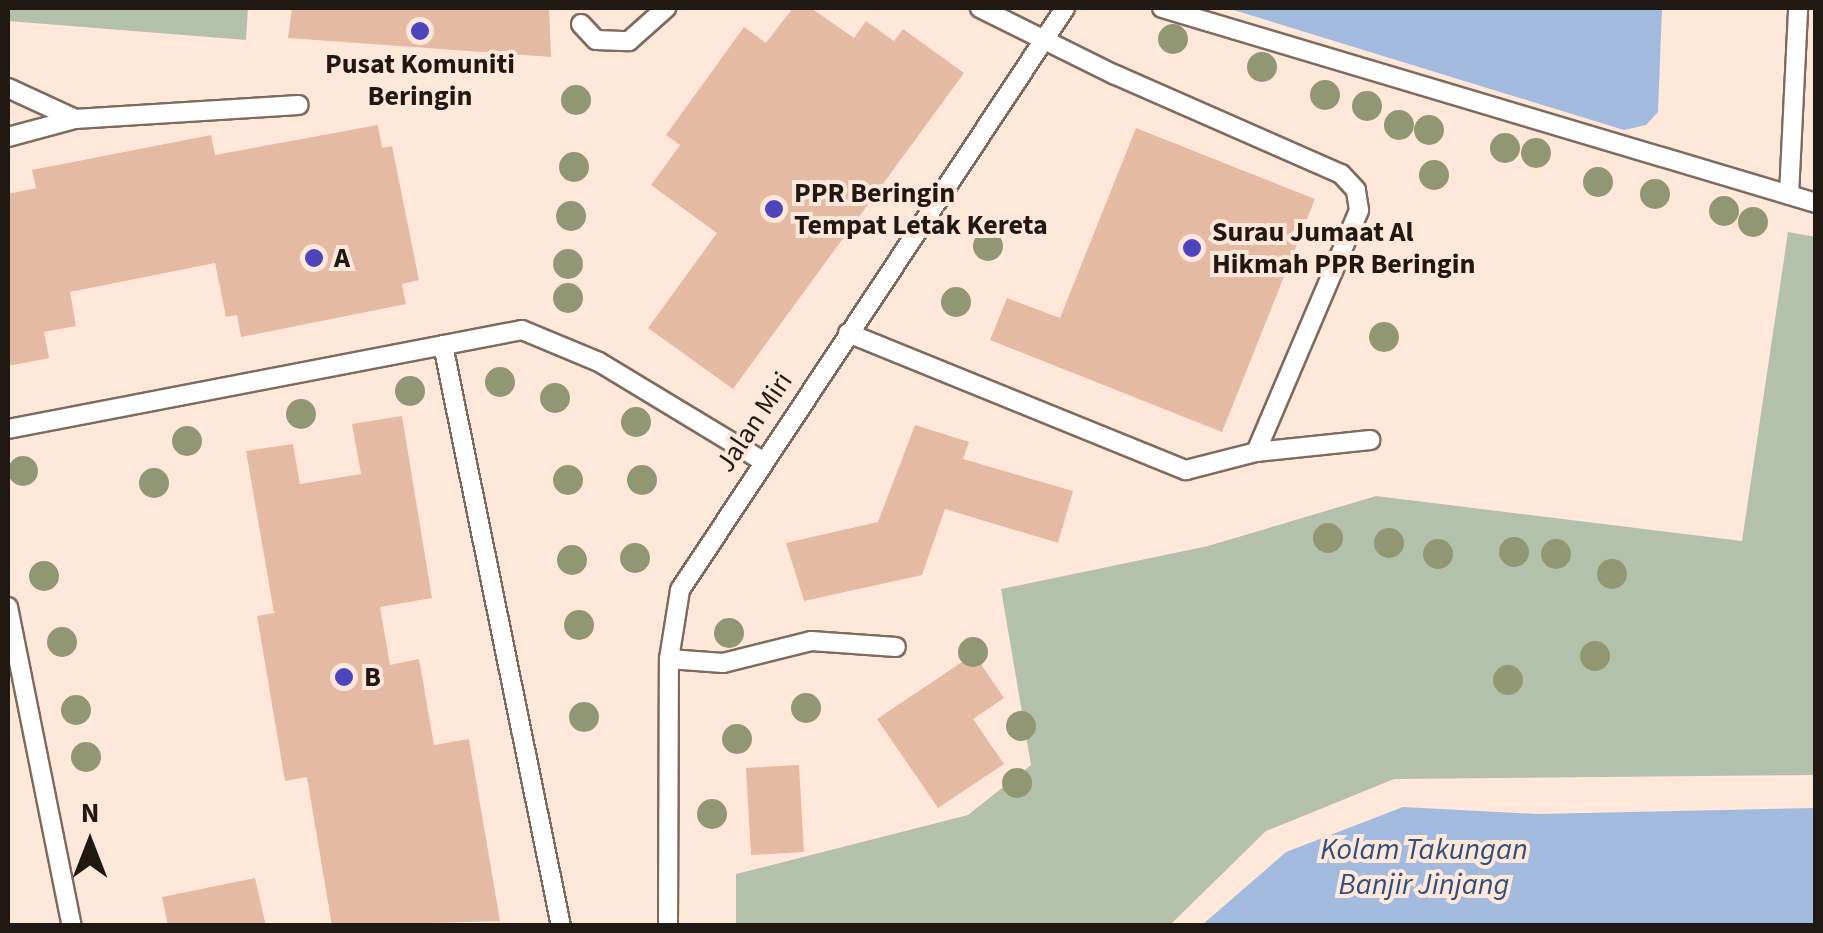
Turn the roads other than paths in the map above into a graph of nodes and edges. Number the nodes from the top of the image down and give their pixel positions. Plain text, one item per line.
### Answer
1 (666, 8) edge
2 (980, 8) edge
3 (1064, 8) edge
4 (1162, 8) edge
5 (1798, 8) edge
6 (581, 24) dead end
7 (1046, 42) junction
8 (8, 88) edge
9 (299, 105) dead end
10 (75, 119) junction
11 (8, 137) edge
12 (1789, 195) junction
13 (1816, 203) edge
14 (848, 333) junction
15 (443, 345) junction
16 (8, 429) edge
17 (1370, 440) dead end
18 (1256, 452) junction
19 (762, 460) junction
20 (8, 607) edge
21 (896, 647) dead end
22 (670, 659) junction
23 (72, 926) edge
24 (561, 926) edge
25 (668, 926) edge

1 - 6 lane
2 - 7 lane
3 - 7 lane, Jalan Miri
4 - 12 lane
5 - 12 lane
7 - 14 lane, Jalan Miri
7 - 18 lane
8 - 10 lane
9 - 10 lane
10 - 11 lane
12 - 13 lane
14 - 18 lane
14 - 19 lane, Jalan Miri
15 - 16 lane
15 - 19 lane
15 - 24 lane
17 - 18 lane
19 - 22 lane, Jalan Miri
20 - 23 lane
21 - 22 lane
22 - 25 lane, Jalan Miri

